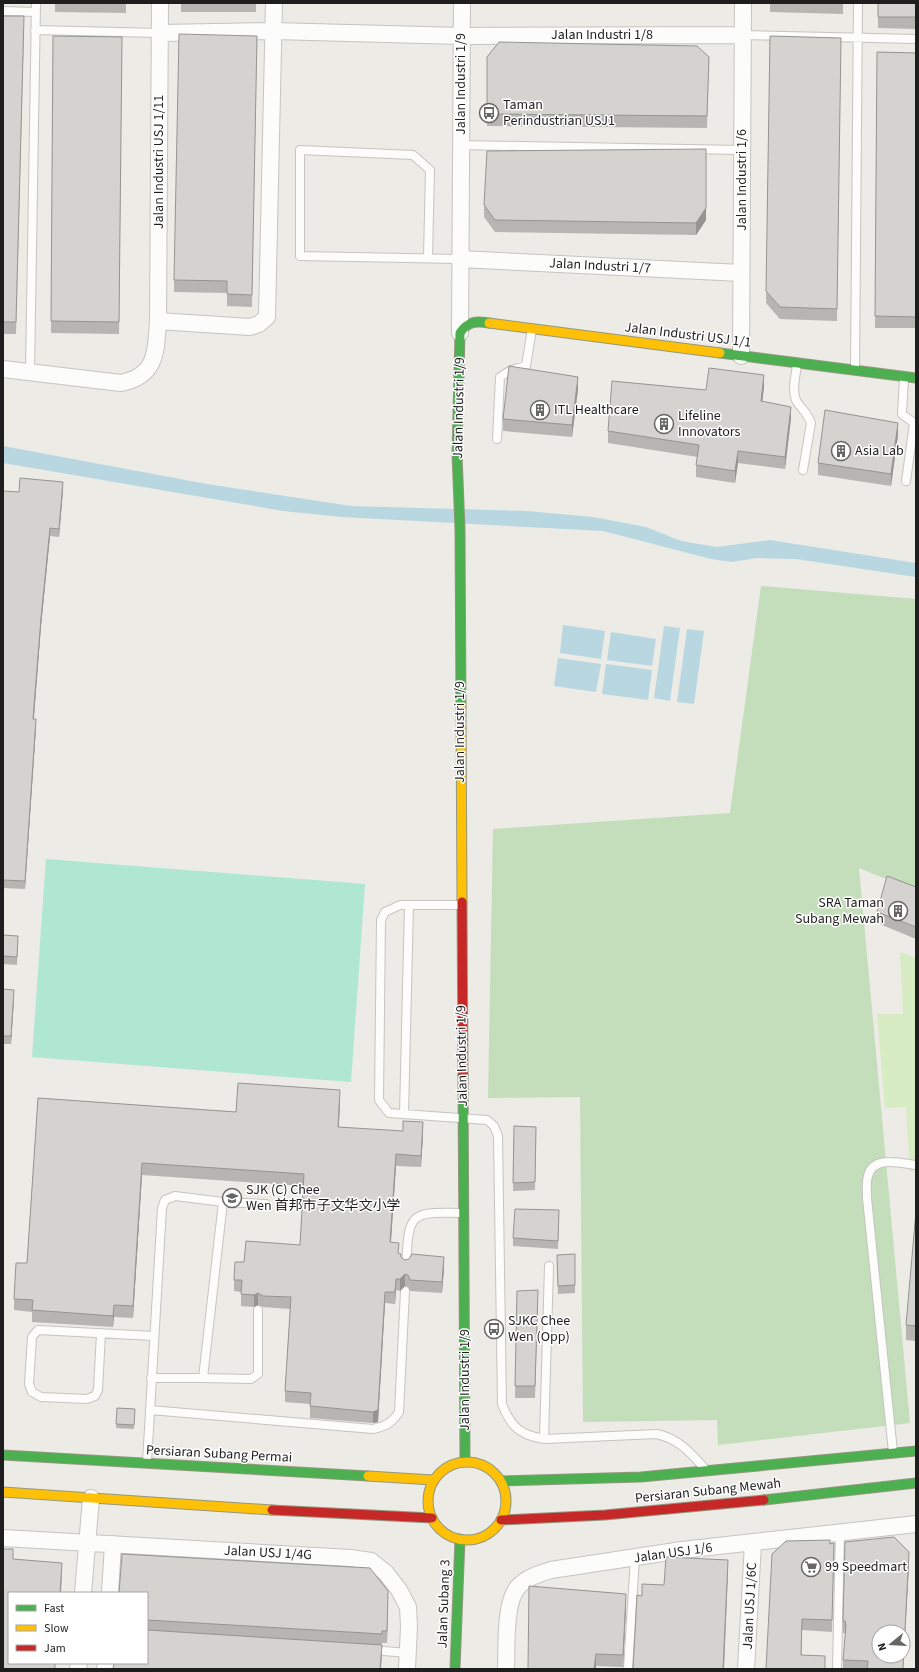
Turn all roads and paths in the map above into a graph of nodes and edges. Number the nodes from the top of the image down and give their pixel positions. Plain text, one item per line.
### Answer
1 (36, 3) edge
2 (160, 3) edge
3 (274, 3) edge
4 (462, 3) edge
5 (743, 3) edge
6 (858, 3) edge
7 (3, 11) edge
8 (36, 12) junction
9 (35, 30) junction
10 (274, 31) junction
11 (160, 33) junction
12 (743, 35) junction
13 (461, 36) junction
14 (857, 38) junction
15 (916, 39) edge
16 (460, 145) junction
17 (742, 150) junction
18 (428, 258) junction
19 (459, 259) junction
20 (741, 273) junction
21 (158, 321) junction
22 (532, 328) junction
23 (460, 333) junction
24 (741, 356) junction
25 (798, 363) junction
26 (3, 369) edge
27 (855, 370) junction
28 (30, 372) junction
29 (904, 377) junction
30 (916, 378) edge
31 (498, 439) dead end
32 (803, 470) dead end
33 (906, 481) dead end
34 (461, 904) junction
35 (409, 905) junction
36 (404, 1114) junction
37 (463, 1118) junction
38 (916, 1165) edge
39 (223, 1202) junction
40 (266, 1204) dead end
41 (464, 1213) junction
42 (406, 1266) edge
43 (549, 1266) dead end
44 (405, 1291) dead end
45 (258, 1310) dead end
46 (101, 1333) junction
47 (154, 1336) junction
48 (151, 1378) junction
49 (203, 1378) junction
50 (150, 1410) junction
51 (544, 1439) junction
52 (916, 1451) edge
53 (893, 1454) junction
54 (3, 1455) edge
55 (465, 1461) junction
56 (146, 1464) junction
57 (707, 1471) junction
58 (433, 1480) junction
59 (502, 1481) junction
60 (916, 1483) edge
61 (3, 1492) edge
62 (91, 1498) junction
63 (432, 1518) junction
64 (501, 1520) junction
65 (916, 1524) edge
66 (840, 1532) junction
67 (3, 1538) edge
68 (460, 1539) junction
69 (86, 1542) junction
70 (753, 1543) junction
71 (114, 1544) junction
72 (635, 1558) junction
73 (83, 1592) edge
74 (110, 1592) edge
75 (360, 1650) edge
76 (408, 1653) junction
77 (407, 1669) edge
78 (455, 1669) edge
79 (506, 1669) edge
80 (628, 1669) edge
81 (746, 1669) edge
82 (837, 1669) edge

1 - 8 lane
2 - 11 street, Jalan Industri USJ 1/11
3 - 10 street
4 - 13 street, Jalan Industri 1/9
5 - 12 street, Jalan Industri 1/6
6 - 14 lane
7 - 8 lane
8 - 9 lane
9 - 11 lane
9 - 28 lane
10 - 11 street, Jalan Industri 1/8
10 - 13 street, Jalan Industri 1/8
10 - 21 street
11 - 21 street, Jalan Industri USJ 1/11
12 - 13 street, Jalan Industri 1/8
12 - 14 lane
12 - 17 street, Jalan Industri 1/6
13 - 16 street, Jalan Industri 1/9
14 - 15 lane
14 - 27 lane
16 - 17 lane
16 - 19 street, Jalan Industri 1/9
17 - 20 street, Jalan Industri 1/6
18 - 18 lane
18 - 19 lane
19 - 20 street, Jalan Industri 1/7
19 - 23 street, Jalan Industri 1/9
20 - 24 street, Jalan Industri 1/6
21 - 28 street, Jalan Industri USJ 1/11
22 - 23 main road, Jalan Industri USJ 1/1
22 - 24 main road, Jalan Industri USJ 1/1
22 - 31 lane
23 - 34 main road, Jalan Industri 1/9
24 - 25 main road, Jalan Industri USJ 1/1
25 - 27 main road, Jalan Industri USJ 1/1
25 - 32 lane
26 - 28 street, Jalan Industri USJ 1/11
27 - 29 main road, Jalan Industri USJ 1/1
29 - 30 main road, Jalan Industri USJ 1/1
29 - 33 lane
34 - 35 lane
34 - 37 main road, Jalan Industri 1/9
35 - 36 lane
35 - 36 lane
36 - 37 lane
37 - 41 main road, Jalan Industri 1/9
37 - 51 lane
38 - 53 lane
39 - 40 lane
39 - 47 lane
39 - 49 lane
41 - 42 lane
41 - 55 main road, Jalan Industri 1/9
43 - 51 lane
44 - 50 lane
45 - 49 lane
46 - 46 lane
46 - 47 lane
47 - 48 lane
48 - 49 lane
48 - 50 lane
50 - 56 lane
51 - 57 lane
52 - 53 main road, Persiaran Subang Mewah
53 - 57 main road, Persiaran Subang Mewah
54 - 56 main road, Persiaran Subang Permai
55 - 58 main road
55 - 59 main road
56 - 58 main road, Persiaran Subang Permai
57 - 59 main road, Persiaran Subang Mewah
58 - 63 main road
59 - 64 main road
60 - 64 main road, Persiaran Subang Mewah
61 - 62 main road
62 - 63 main road
62 - 69 street
63 - 68 main road
64 - 68 main road
65 - 66 street, Jalan USJ 1/6
66 - 70 street, Jalan USJ 1/6
66 - 82 lane
67 - 69 street, Jalan USJ 1/4G
68 - 78 main road, Jalan Subang 3
69 - 71 street, Jalan USJ 1/4G
69 - 73 street
70 - 72 street, Jalan USJ 1/6
70 - 81 street, Jalan USJ 1/6C
71 - 74 street
71 - 76 street, Jalan USJ 1/4G
72 - 79 street, Jalan USJ 1/6
72 - 80 lane
75 - 76 lane
76 - 77 street, Jalan USJ 1/4G

